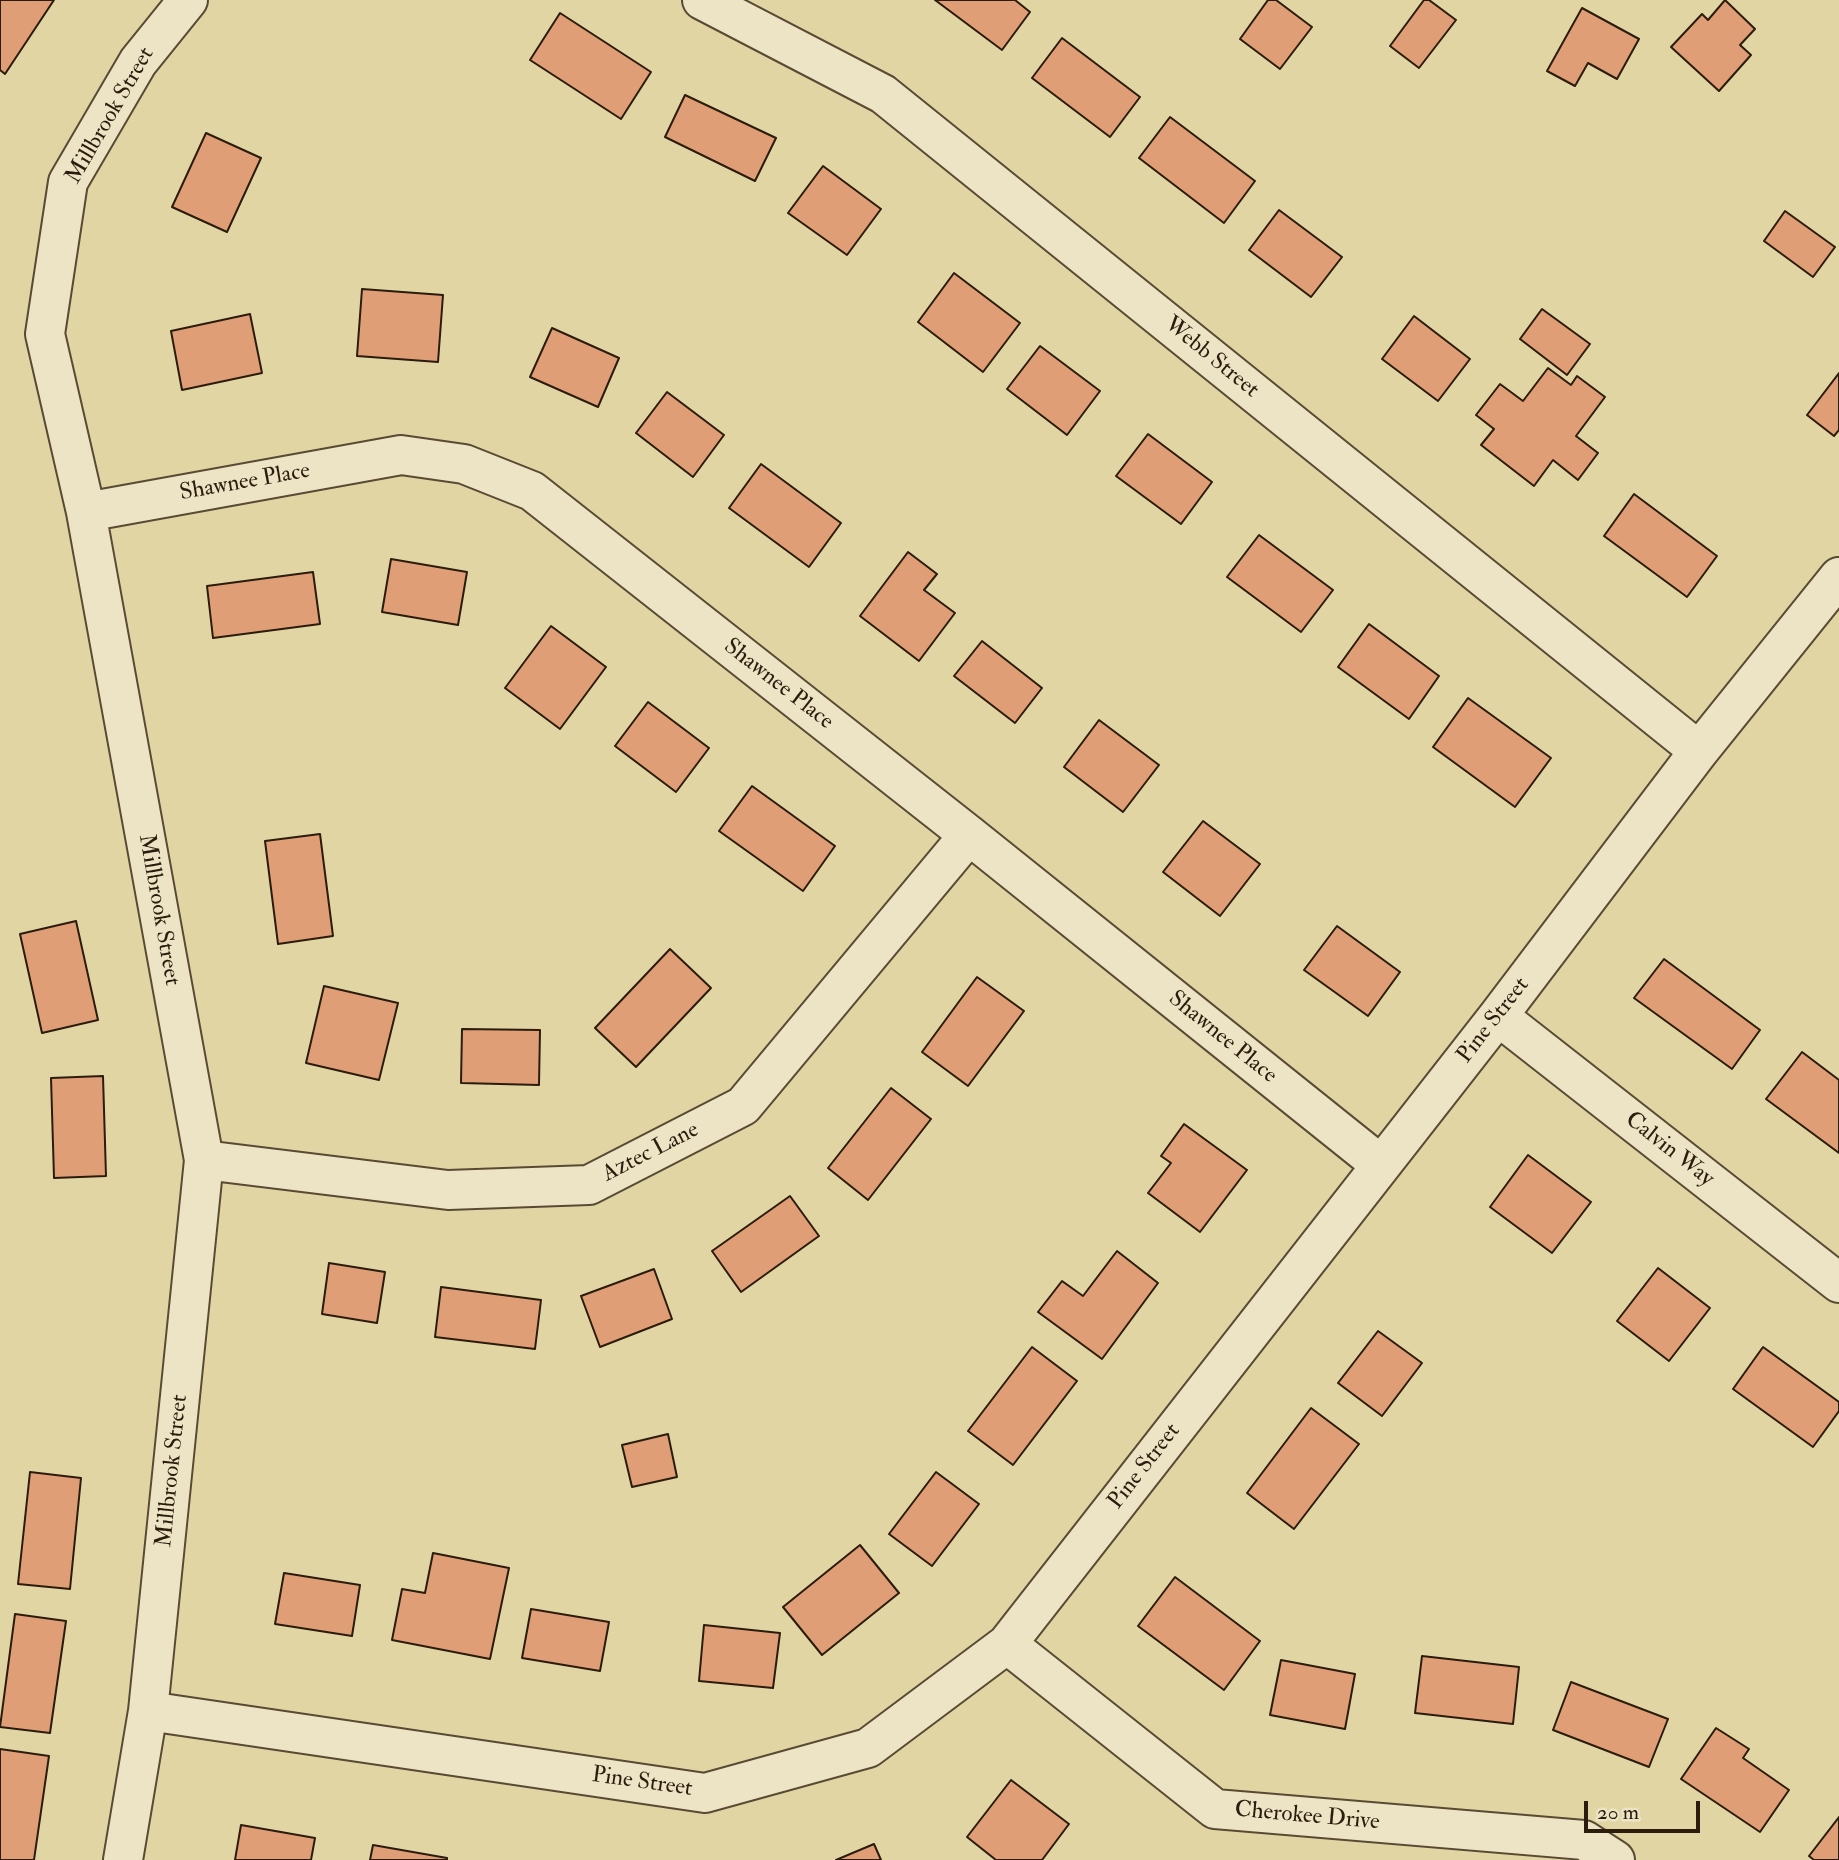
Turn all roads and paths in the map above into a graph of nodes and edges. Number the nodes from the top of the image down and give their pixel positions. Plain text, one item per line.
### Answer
1 (188, 0) edge
2 (702, 0) edge
3 (86, 512) junction
4 (1839, 577) edge
5 (1699, 751) junction
6 (969, 835) junction
7 (1498, 1016) junction
8 (204, 1160) junction
9 (1381, 1165) junction
10 (1839, 1283) edge
11 (1007, 1644) junction
12 (148, 1711) junction
13 (123, 1860) edge
14 (1615, 1860) edge

1 - 3 street, Millbrook Street
2 - 5 street, Webb Street
3 - 6 street, Shawnee Place
3 - 8 street, Millbrook Street
4 - 5 street, Pine Street
5 - 7 street, Pine Street
6 - 8 street, Aztec Lane
6 - 9 street, Shawnee Place
7 - 9 street, Pine Street
7 - 10 street, Calvin Way
8 - 12 street, Millbrook Street
9 - 11 street, Pine Street
11 - 12 street, Pine Street
11 - 14 street, Cherokee Drive
12 - 13 street, Millbrook Street

